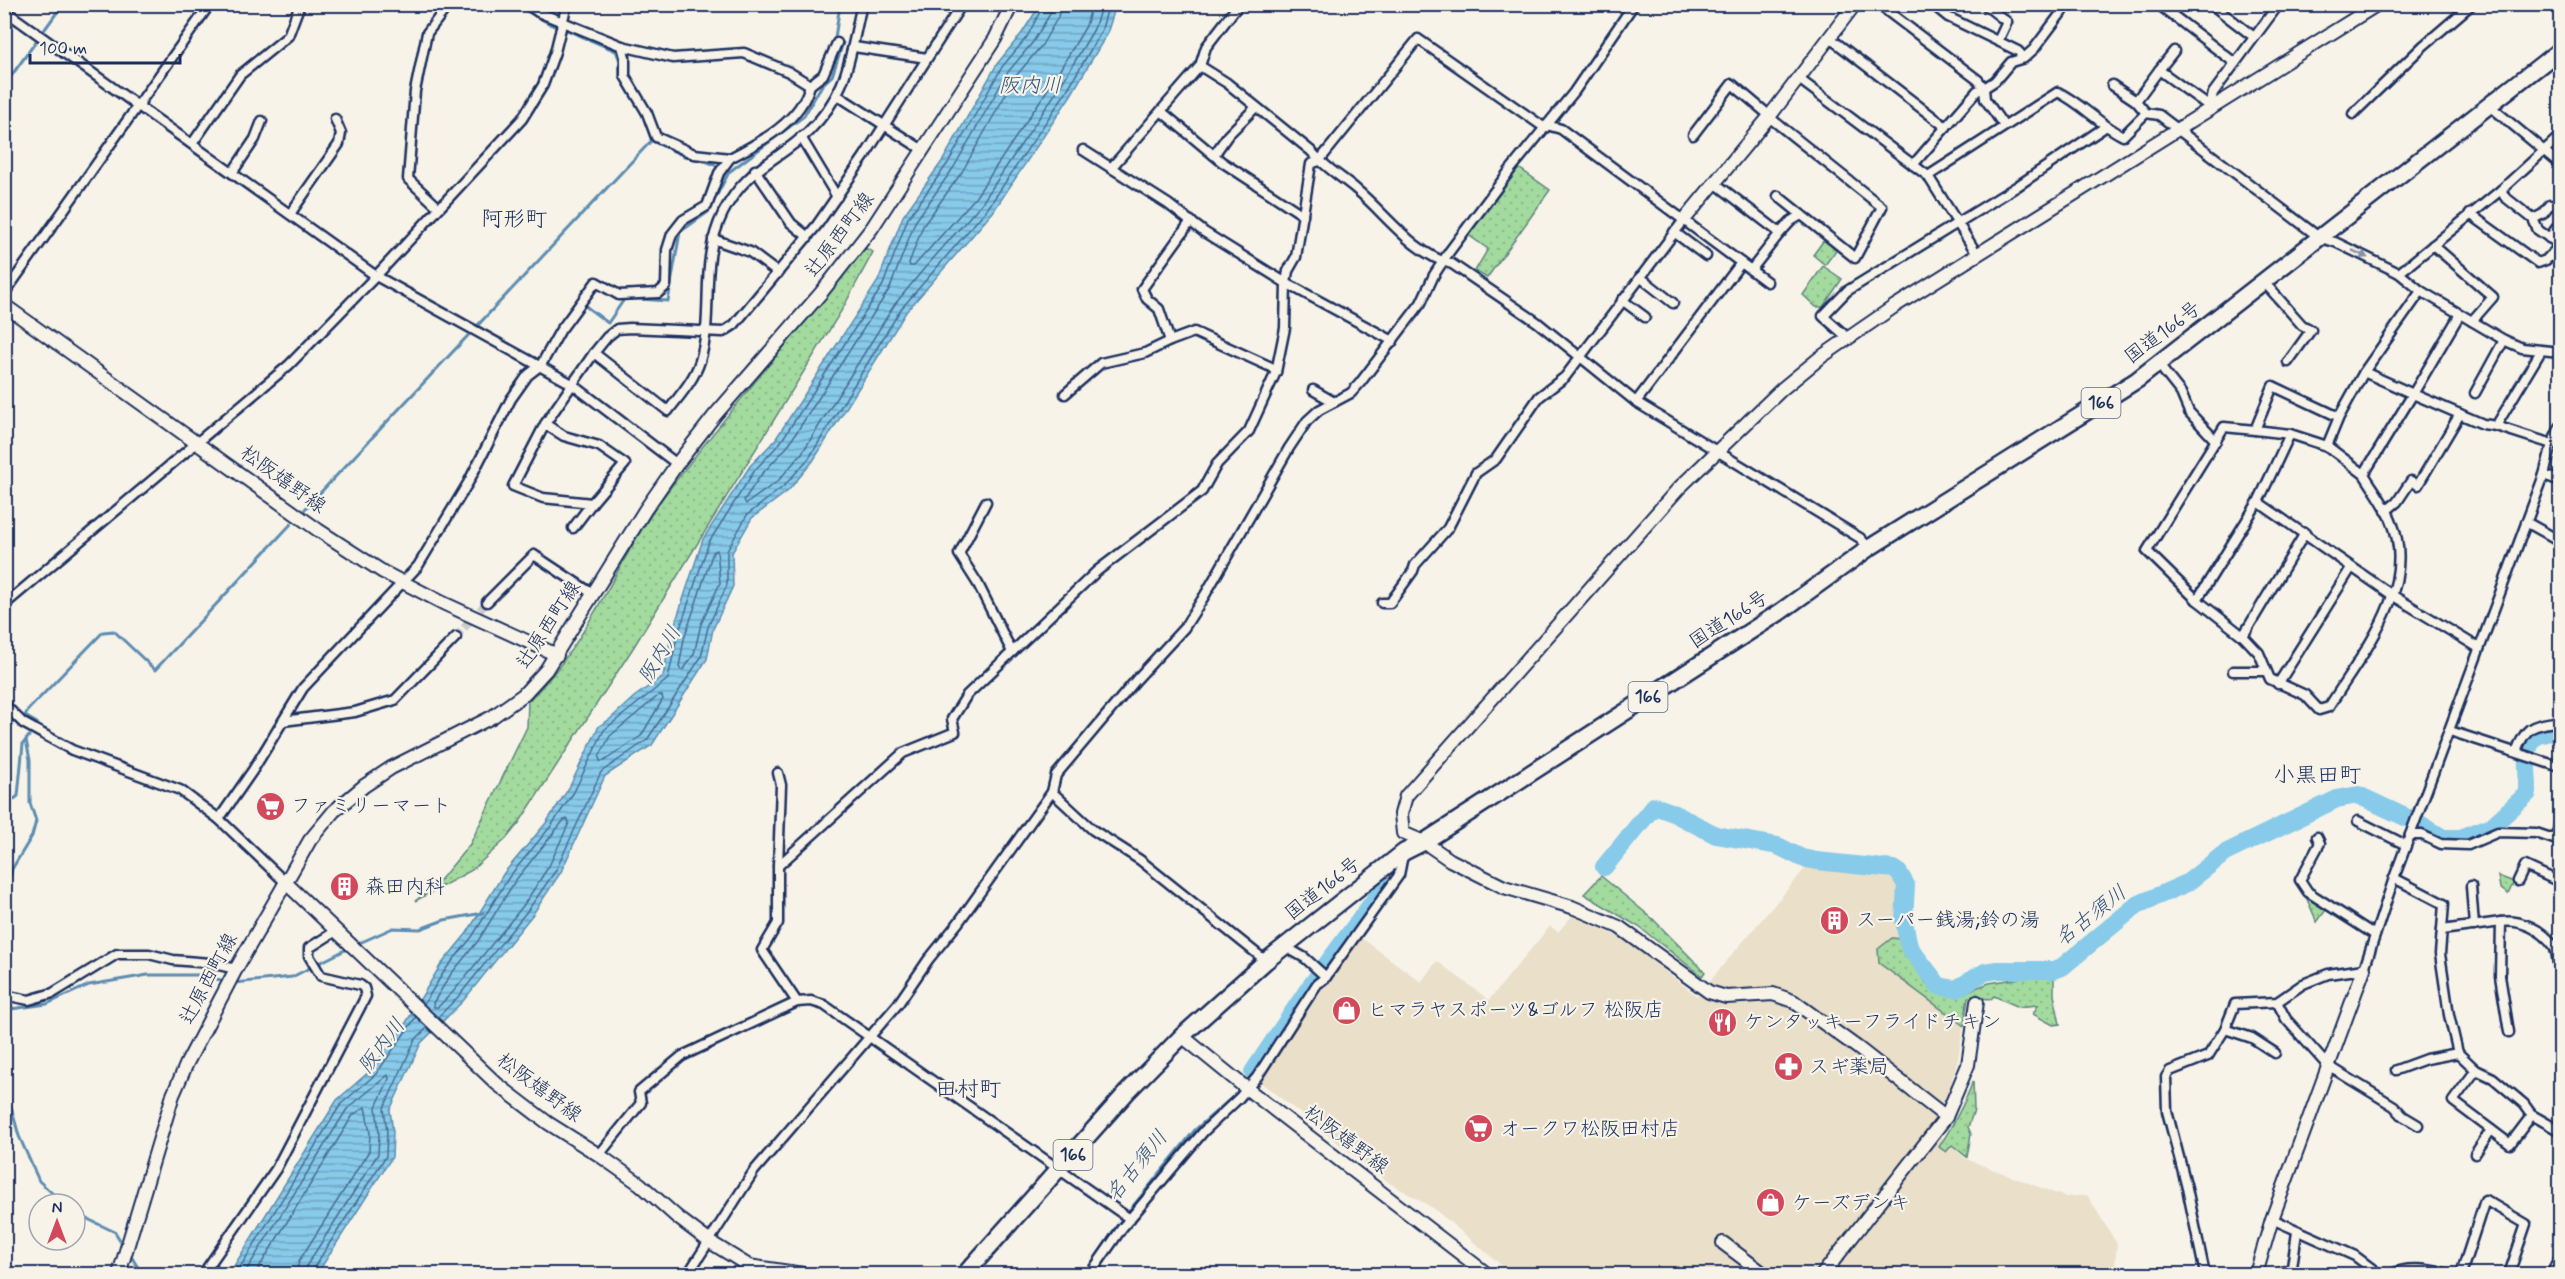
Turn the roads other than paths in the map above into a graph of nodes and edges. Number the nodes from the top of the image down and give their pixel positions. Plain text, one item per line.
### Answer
1 (210, 4) edge
2 (300, 4) edge
3 (448, 4) edge
4 (527, 4) edge
5 (567, 4) edge
6 (862, 4) edge
7 (941, 4) edge
8 (1012, 4) edge
9 (1239, 4) edge
10 (1634, 4) edge
11 (1855, 4) edge
12 (1878, 4) edge
13 (1932, 4) edge
14 (1984, 4) edge
15 (2068, 4) edge
16 (2158, 4) edge
17 (2211, 4) edge
18 (2279, 4) edge
19 (2378, 4) edge
20 (2472, 4) edge
21 (959, 8) edge
22 (4, 10) edge
23 (564, 21) junction
24 (2254, 37) junction
25 (1830, 38) junction
26 (1998, 41) junction
27 (837, 43) dead end
28 (622, 46) junction
29 (854, 47) junction
30 (2560, 50) edge
31 (2174, 51) dead end
32 (927, 58) junction
33 (2024, 58) junction
34 (2235, 63) junction
35 (1200, 66) junction
36 (2160, 70) junction
37 (1799, 79) junction
38 (810, 85) junction
39 (2112, 85) dead end
40 (1984, 88) junction
41 (837, 95) junction
42 (2136, 101) junction
43 (139, 105) junction
44 (2490, 106) junction
45 (1256, 107) junction
46 (2210, 107) junction
47 (1161, 111) junction
48 (2146, 113) junction
49 (2353, 114) dead end
50 (1769, 116) junction
51 (335, 119) dead end
52 (262, 121) dead end
53 (884, 125) junction
54 (2004, 126) junction
55 (1546, 127) junction
56 (1946, 127) junction
57 (2106, 127) junction
58 (2176, 128) junction
59 (1693, 135) dead end
60 (2560, 136) edge
61 (801, 137) junction
62 (192, 144) junction
63 (923, 150) junction
64 (1083, 150) dead end
65 (2543, 152) junction
66 (1214, 155) junction
67 (728, 161) junction
68 (1318, 161) junction
69 (1913, 165) junction
70 (2560, 165) edge
71 (1111, 168) junction
72 (755, 171) junction
73 (232, 173) junction
74 (1928, 176) junction
75 (1715, 183) junction
76 (2501, 190) junction
77 (1778, 196) dead end
78 (837, 197) junction
79 (2550, 205) dead end
80 (438, 207) junction
81 (290, 214) junction
82 (1302, 214) junction
83 (2470, 214) junction
84 (1801, 215) junction
85 (2533, 219) junction
86 (1684, 220) junction
87 (1191, 221) junction
88 (1958, 222) junction
89 (2560, 223) edge
90 (1674, 232) junction
91 (1780, 233) junction
92 (808, 237) junction
93 (2320, 238) junction
94 (2549, 238) junction
95 (713, 239) junction
96 (2433, 244) junction
97 (2560, 245) edge
98 (1977, 254) junction
99 (1706, 256) dead end
100 (1444, 262) junction
101 (1741, 263) junction
102 (1751, 270) junction
103 (778, 273) junction
104 (2399, 273) junction
105 (376, 276) junction
106 (1640, 277) junction
107 (1767, 282) dead end
108 (2265, 282) junction
109 (1286, 283) junction
110 (2421, 291) junction
111 (4, 294) edge
112 (1622, 300) junction
113 (1673, 303) dead end
114 (4, 305) edge
115 (2460, 314) junction
116 (1644, 317) dead end
117 (2472, 321) junction
118 (704, 331) junction
119 (1848, 338) junction
120 (2504, 340) junction
121 (1170, 341) junction
122 (1393, 341) junction
123 (2541, 351) junction
124 (2560, 352) edge
125 (594, 353) junction
126 (1581, 355) junction
127 (2288, 362) dead end
128 (2158, 364) junction
129 (541, 366) junction
130 (1276, 372) junction
131 (2364, 372) junction
132 (572, 384) junction
133 (1313, 390) dead end
134 (2475, 393) dead end
135 (1065, 394) dead end
136 (2413, 394) junction
137 (1334, 402) junction
138 (1636, 402) junction
139 (2460, 414) junction
140 (2339, 417) junction
141 (544, 424) junction
142 (2496, 426) junction
143 (2560, 427) edge
144 (2255, 430) junction
145 (2290, 434) junction
146 (2216, 441) junction
147 (198, 443) junction
148 (2552, 444) junction
149 (2327, 446) junction
150 (1716, 451) junction
151 (677, 464) junction
152 (2364, 474) junction
153 (2544, 475) junction
154 (2560, 481) edge
155 (592, 502) junction
156 (986, 502) dead end
157 (2258, 502) junction
158 (2386, 511) junction
159 (2526, 522) junction
160 (573, 528) dead end
161 (2306, 533) junction
162 (2560, 541) edge
163 (1869, 548) junction
164 (2351, 568) junction
165 (402, 582) junction
166 (593, 594) junction
167 (2392, 595) junction
168 (2197, 600) junction
169 (486, 602) tunnel mouth
170 (1382, 603) dead end
171 (4, 604) edge
172 (2243, 636) junction
173 (456, 637) tunnel mouth
174 (2479, 648) junction
175 (1012, 652) junction
176 (557, 655) junction
177 (2233, 671) dead end
178 (2266, 671) junction
179 (2278, 684) junction
180 (4, 704) edge
181 (283, 721) junction
182 (2560, 721) edge
183 (2450, 731) junction
184 (2516, 753) junction
185 (2560, 767) edge
186 (777, 773) dead end
187 (1052, 792) junction
188 (219, 819) junction
189 (2560, 820) edge
190 (2358, 821) dead end
191 (2411, 832) junction
192 (2317, 837) dead end
193 (2557, 840) edge
194 (1424, 842) junction
195 (2406, 845) junction
196 (1404, 852) junction
197 (778, 866) junction
198 (2394, 878) junction
199 (2518, 881) dead end
200 (285, 882) junction
201 (2560, 882) edge
202 (2471, 886) dead end
203 (2500, 922) junction
204 (2474, 926) junction
205 (2442, 930) junction
206 (336, 932) junction
207 (2374, 935) junction
208 (2560, 938) edge
209 (2551, 943) junction
210 (1284, 946) junction
211 (1266, 961) junction
212 (236, 969) junction
213 (2364, 969) junction
214 (2560, 973) edge
215 (1323, 974) junction
216 (4, 995) edge
217 (797, 1002) junction
218 (1977, 1002) dead end
219 (2277, 1002) junction
220 (2225, 1029) junction
221 (2509, 1032) dead end
222 (1182, 1036) junction
223 (869, 1037) junction
224 (2275, 1053) dead end
225 (2458, 1053) junction
226 (2327, 1065) junction
227 (2396, 1070) dead end
228 (2476, 1070) junction
229 (1246, 1088) junction
230 (2532, 1115) junction
231 (1947, 1117) junction
232 (2418, 1125) dead end
233 (2492, 1130) junction
234 (2560, 1131) edge
235 (2475, 1154) dead end
236 (599, 1155) junction
237 (1060, 1169) junction
238 (1127, 1216) junction
239 (2272, 1219) junction
240 (2297, 1232) junction
241 (710, 1242) junction
242 (1723, 1243) dead end
243 (2560, 1256) edge
244 (2290, 1272) edge
245 (118, 1275) edge
246 (203, 1275) edge
247 (688, 1275) edge
248 (803, 1275) edge
249 (965, 1275) edge
250 (1090, 1275) edge
251 (1487, 1275) edge
252 (1764, 1275) edge
253 (1823, 1275) edge
254 (2205, 1275) edge
255 (2256, 1275) edge
256 (2278, 1275) edge
257 (2379, 1275) edge
258 (2392, 1275) edge
259 (2451, 1275) edge
260 (2461, 1275) edge
261 (2509, 1275) edge
262 (2551, 1275) edge

1 - 43 street
2 - 62 street
3 - 80 street
4 - 23 street
5 - 23 street
6 - 29 street
7 - 21 street
8 - 63 main road, 辻原西町線
9 - 35 street
10 - 55 street
11 - 25 main road
12 - 40 street
13 - 26 street
14 - 26 street
15 - 33 street
16 - 34 street
17 - 24 street
18 - 24 street
19 - 46 main road
20 - 49 street
21 - 32 street
22 - 43 street
23 - 28 street
23 - 80 street
24 - 34 street
25 - 37 main road
25 - 56 street
26 - 33 street
27 - 38 street
28 - 38 street
28 - 67 street
29 - 32 street
29 - 41 street
30 - 44 highway, 国道166号 / 166
31 - 36 street
32 - 53 street
33 - 40 street
34 - 46 street
35 - 45 street
35 - 47 street
36 - 42 street
36 - 46 street
37 - 50 main road
37 - 69 street
38 - 67 street
39 - 42 street
40 - 54 street
40 - 56 street
41 - 53 street
41 - 61 street
42 - 48 street
43 - 62 street
43 - 111 street
44 - 65 street
44 - 93 highway, 国道166号 / 166
45 - 66 street
45 - 68 street
46 - 58 main road
47 - 66 street
47 - 71 street
48 - 57 street
48 - 58 street
50 - 59 street
50 - 75 main road
50 - 84 street
51 - 81 street
52 - 73 street
53 - 63 street
53 - 78 street
54 - 57 street
54 - 74 street
55 - 68 street
55 - 86 street
55 - 100 street
56 - 69 street
57 - 88 street
58 - 93 street
58 - 98 main road
60 - 65 street
61 - 72 street
61 - 78 street
62 - 73 street
63 - 151 main road, 辻原西町線
64 - 71 street
65 - 70 street
65 - 76 street
66 - 82 street
67 - 129 street
68 - 82 street
68 - 100 street
69 - 74 street
71 - 87 street
72 - 92 street
72 - 95 street
73 - 81 street
74 - 88 street
75 - 86 main road
75 - 91 street
76 - 83 street
76 - 85 street
77 - 84 street
78 - 92 street
79 - 85 street
80 - 105 street
81 - 105 street
82 - 109 street
83 - 96 street
83 - 97 street
84 - 91 street
85 - 94 street
86 - 90 street
86 - 101 street
87 - 109 street
87 - 121 street
88 - 98 street
88 - 119 street
89 - 94 street
90 - 99 street
90 - 106 street
91 - 102 street
92 - 103 street
93 -> 104 street
93 - 108 highway, 国道166号 / 166
94 - 97 street
95 - 103 street
95 - 118 street
96 - 104 street
96 - 117 street
98 - 119 main road
100 - 122 street
100 - 126 street
101 - 102 street
101 - 138 street
102 - 107 street
103 - 118 street
104 - 110 street
105 - 129 street
105 - 147 street
106 - 112 street
106 - 113 street
108 - 127 street
108 - 128 highway, 国道166号 / 166
109 - 122 street
109 - 130 street
110 - 115 street
110 - 131 street
112 - 116 street
112 - 126 street
114 - 147 main road, 松阪嬉野線
115 - 117 street
115 - 136 street
117 - 120 street
118 - 125 street
118 - 125 street
119 - 150 main road
120 - 123 street
120 - 134 street
121 - 130 street
121 - 135 street
122 - 137 street
123 - 124 street
123 - 142 street
125 - 132 street
126 - 138 street
126 - 170 street
128 - 146 street
128 - 163 highway, 国道166号 / 166
129 - 132 street
129 - 165 street
130 - 175 street
131 - 136 street
131 - 140 street
132 - 141 street
132 - 151 street
133 - 137 street
136 - 139 street
136 - 152 street
137 - 187 street
138 - 150 street
139 - 142 street
139 - 158 street
140 - 144 street
140 - 149 street
141 - 155 street
141 - 155 street
142 - 148 street
143 - 148 street
144 - 145 street
144 - 146 street
145 - 149 street
145 - 157 street
146 - 168 street
147 - 165 main road, 松阪嬉野線
147 - 171 street
148 - 153 street
149 - 152 street
150 - 163 street
150 - 194 main road
151 - 166 main road, 辻原西町線
152 - 158 street
153 - 154 street
153 - 159 street
155 - 160 street
156 - 175 street
157 - 161 street
157 - 168 street
158 - 167 street
159 - 162 street
159 - 174 street
161 - 164 street
161 - 172 street
163 - 194 highway, 国道166号 / 166
164 - 167 street
164 - 179 street
165 - 176 main road, 松阪嬉野線
165 - 181 street
166 - 169 street
166 - 176 main road, 辻原西町線
167 - 174 street
167 - 179 street
168 - 172 street
172 - 178 street
173 - 181 street
174 - 183 street
175 - 197 street
176 - 200 main road, 辻原西町線
177 - 178 street
178 - 179 street
180 - 188 street
181 - 188 street
182 - 184 street
183 - 184 street
183 - 191 street
184 - 185 street
186 - 197 street
187 - 211 street
187 - 223 street
188 - 200 street
189 - 193 street
190 - 195 street
191 - 193 street
191 - 195 street
192 - 207 street
194 - 196 highway, 国道166号 / 166
194 - 231 main road
195 - 198 street
196 - 210 highway, 国道166号 / 166
196 - 215 street
197 - 217 street
198 - 205 street
198 - 207 street
199 - 201 street
200 - 206 main road, 松阪嬉野線
200 - 212 main road, 辻原西町線
202 - 204 street
203 - 204 street
203 - 209 street
203 - 221 street
204 - 205 street
205 - 225 street
206 - 236 main road, 松阪嬉野線
206 - 246 street
207 - 213 street
208 - 209 street
209 - 214 street
210 - 211 highway, 国道166号 / 166
210 - 215 street
211 - 222 highway, 国道166号 / 166
212 - 216 street
212 - 245 main road, 辻原西町線
213 - 219 street
213 - 226 main road
215 - 229 street
217 - 223 street
217 - 236 street
218 - 231 main road
219 - 220 street
219 - 226 street
220 - 224 street
220 - 254 street
222 - 229 main road, 松阪嬉野線
222 - 237 highway, 国道166号 / 166
223 - 237 street
223 - 241 street
225 - 227 street
225 - 228 street
226 - 232 street
226 - 239 main road
228 - 230 street
228 - 233 street
229 - 238 street
229 - 251 main road, 松阪嬉野線
230 - 233 street
230 - 234 street
231 - 253 main road
233 - 235 street
236 - 241 main road, 松阪嬉野線
237 - 238 street
237 - 249 highway, 国道166号 / 166
238 - 250 street
239 - 240 street
239 - 255 main road
240 - 244 street
240 - 257 street
241 - 247 street
241 - 248 main road, 松阪嬉野線
242 - 252 main road
243 - 262 street
244 - 256 street
258 - 259 street
260 - 261 street

